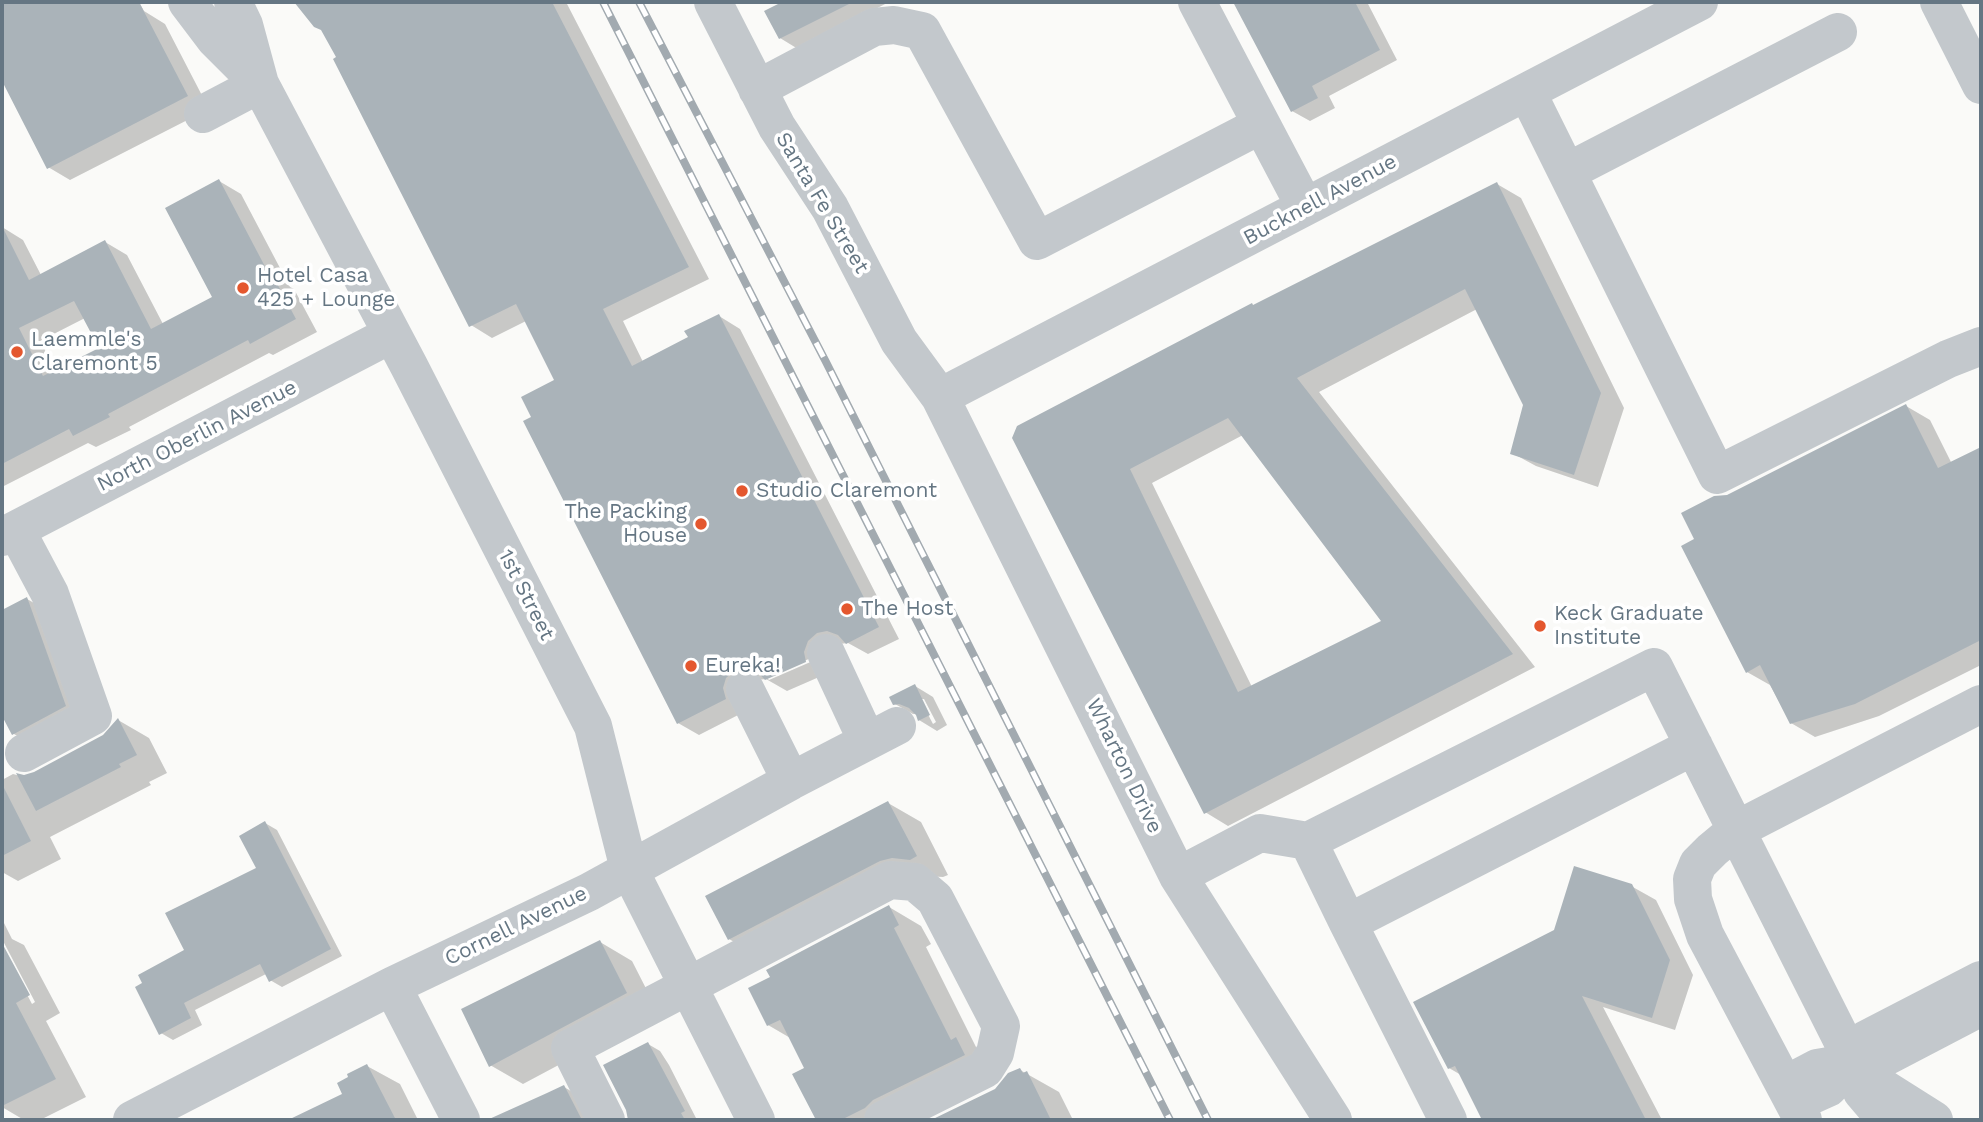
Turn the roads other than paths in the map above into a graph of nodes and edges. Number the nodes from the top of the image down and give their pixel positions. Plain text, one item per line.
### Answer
1 (187, 2) edge
2 (233, 2) edge
3 (713, 2) edge
4 (1197, 2) edge
5 (1699, 2) edge
6 (1939, 2) edge
7 (1838, 32) dead end
8 (260, 84) junction
9 (1981, 85) edge
10 (757, 89) junction
11 (1527, 92) junction
12 (203, 114) dead end
13 (1261, 125) junction
14 (1567, 172) junction
15 (1305, 207) junction
16 (392, 334) junction
17 (1981, 346) edge
18 (940, 397) junction
19 (9, 534) edge
20 (827, 653) dead end
21 (745, 689) dead end
22 (1981, 704) edge
23 (1695, 746) junction
24 (24, 752) dead end
25 (791, 781) junction
26 (1736, 830) junction
27 (1308, 841) junction
28 (629, 869) junction
29 (1178, 876) junction
30 (1348, 923) junction
31 (1981, 980) edge
32 (687, 985) junction
33 (392, 986) junction
34 (1981, 1007) edge
35 (1853, 1062) junction
36 (1797, 1107) edge
37 (134, 1120) edge
38 (461, 1120) edge
39 (606, 1120) edge
40 (755, 1120) edge
41 (883, 1120) edge
42 (1334, 1120) edge
43 (1448, 1120) edge
44 (1886, 1120) edge
45 (1934, 1120) edge

1 - 8 street, 1st Street
2 - 8 street, 1st Street
3 - 10 street, Santa Fe Street
4 - 13 street
5 - 11 street, Bucknell Avenue
6 - 9 street
7 - 14 street
8 - 12 street
8 - 16 street, 1st Street
10 - 13 street
10 - 18 street, Santa Fe Street
11 - 14 street
11 - 15 street, Bucknell Avenue
13 - 15 street
14 - 17 street
15 - 18 street, Bucknell Avenue
16 - 19 street, North Oberlin Avenue
16 - 28 street, 1st Street
18 - 29 street, Wharton Drive
19 - 24 street
20 - 25 street, Cornell Avenue
21 - 25 street
22 - 26 street
23 - 26 street
23 - 27 street
23 - 30 street
25 - 28 street, Cornell Avenue
26 - 35 street
26 - 36 street
27 - 29 street
27 - 30 street
28 - 32 street, 1st Street
28 - 33 street, Cornell Avenue
29 - 42 street, Wharton Drive
30 - 43 street
31 - 35 street
32 - 39 street
32 - 40 street, 1st Street
32 - 41 street
33 - 37 street, Cornell Avenue
33 - 38 street
34 - 35 street
35 - 36 street
35 - 44 street
35 - 45 street

